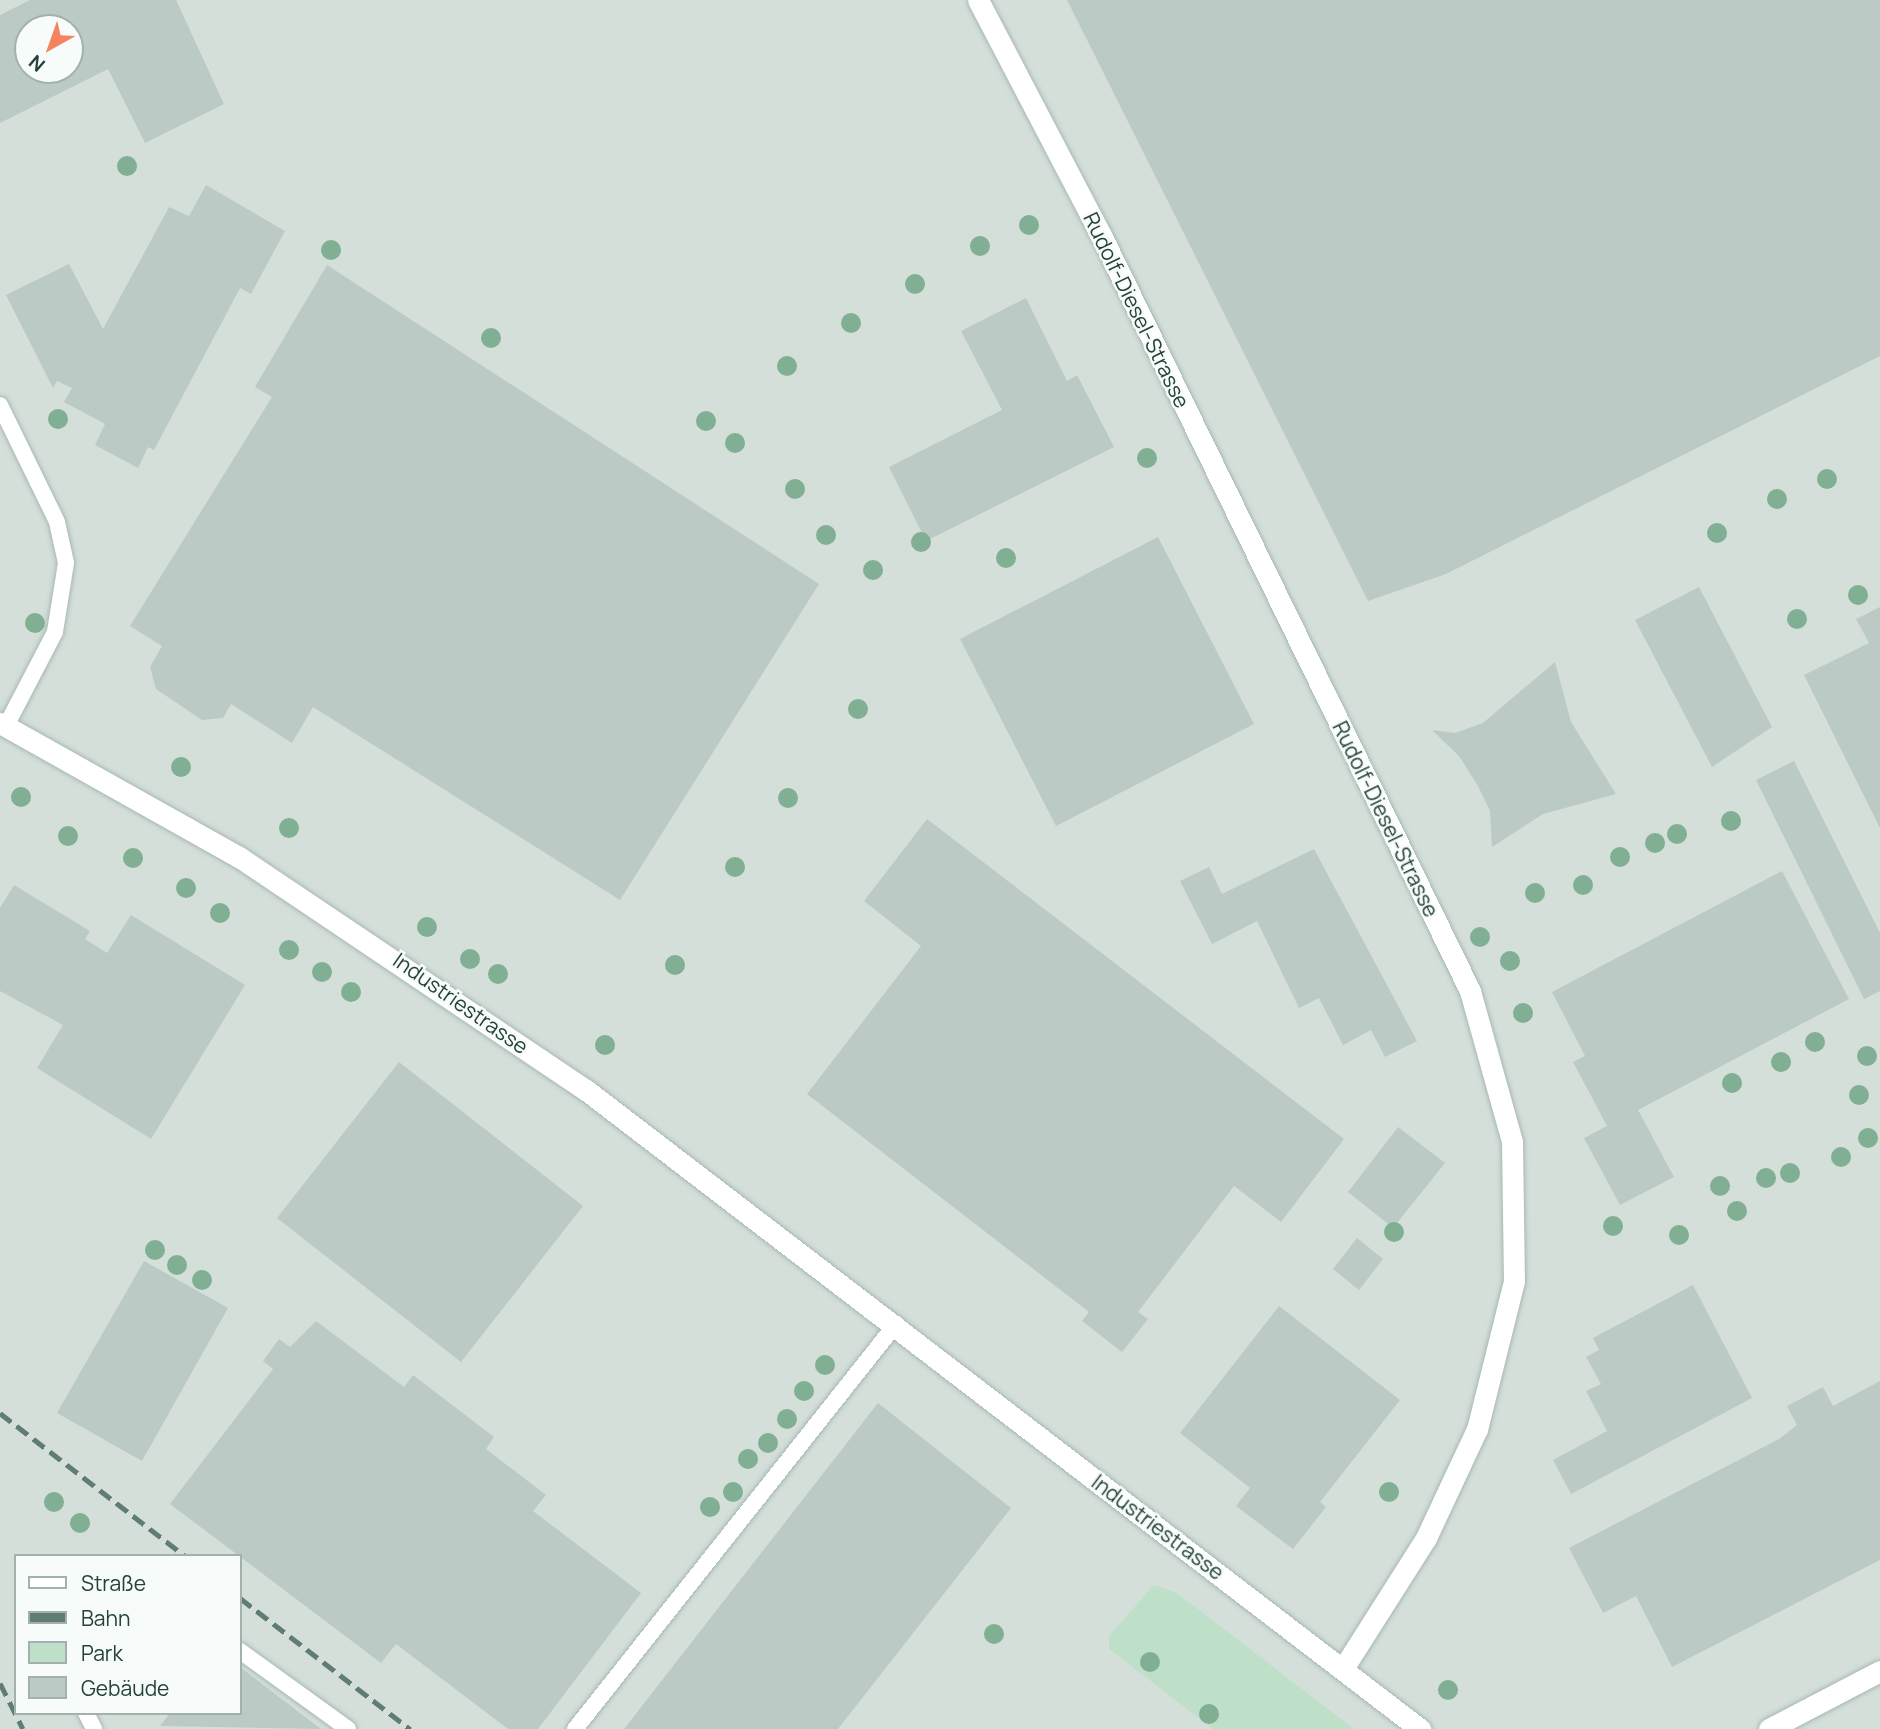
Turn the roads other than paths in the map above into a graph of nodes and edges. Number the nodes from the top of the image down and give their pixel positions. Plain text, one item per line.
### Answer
1 (978, 0) edge
2 (0, 405) edge
3 (3, 725) edge
4 (896, 1324) junction
5 (242, 1652) edge
6 (1343, 1669) junction
7 (1880, 1671) edge
8 (348, 1729) edge
9 (575, 1729) edge
10 (1420, 1729) edge
11 (1769, 1729) edge

1 - 6 street, Rudolf-Diesel-Strasse
2 - 3 lane
3 - 4 street, Industriestrasse
4 - 6 street, Industriestrasse
4 - 9 lane
5 - 8 lane
6 - 10 street, Industriestrasse
7 - 11 street

